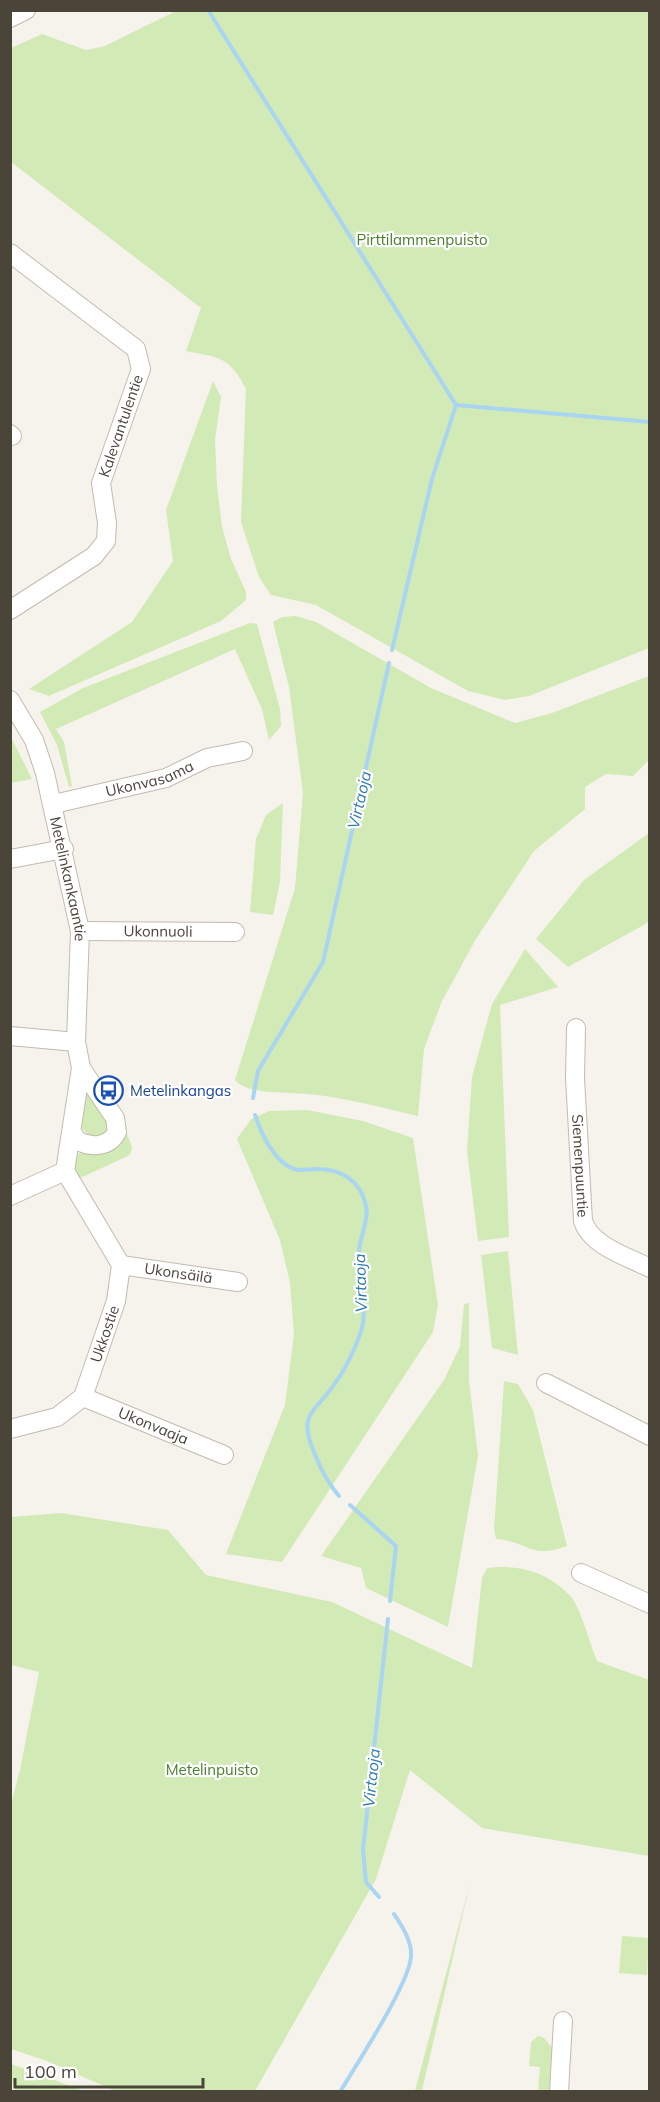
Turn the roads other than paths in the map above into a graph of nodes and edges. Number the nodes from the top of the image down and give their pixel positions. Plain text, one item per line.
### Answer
1 (26, 10) edge
2 (10, 18) edge
3 (10, 253) edge
4 (10, 610) edge
5 (10, 700) edge
6 (243, 751) dead end
7 (54, 804) junction
8 (63, 849) junction
9 (10, 859) edge
10 (80, 932) junction
11 (235, 932) dead end
12 (576, 1028) dead end
13 (10, 1036) edge
14 (76, 1042) junction
15 (81, 1068) junction
16 (72, 1134) junction
17 (65, 1171) junction
18 (10, 1196) edge
19 (121, 1265) junction
20 (650, 1268) edge
21 (238, 1281) dead end
22 (546, 1383) dead end
23 (83, 1397) junction
24 (10, 1429) edge
25 (650, 1436) edge
26 (224, 1455) dead end
27 (581, 1573) dead end
28 (650, 1604) edge
29 (564, 2021) dead end
30 (559, 2091) edge

1 - 2 street
3 - 4 street, Kalevantulentie
5 - 7 street, Metelinkankaantie
6 - 7 street, Ukonvasama
7 - 8 street, Metelinkankaantie
8 - 9 street
8 - 10 street, Metelinkankaantie
10 - 11 street, Ukonnuoli
10 - 14 street, Metelinkankaantie
12 - 20 street, Siemenpuuntie
13 - 14 street
14 - 15 street, Metelinkankaantie
15 - 16 street, Metelinkankaantie
15 - 16 street, Metelinkankaantie
16 - 17 street
17 - 18 street
17 - 19 street
19 - 21 street, Ukonsäilä
19 - 23 street, Ukkostie
22 - 25 street
23 - 24 street
23 - 26 street, Ukonvaaja
27 - 28 street
29 - 30 street

